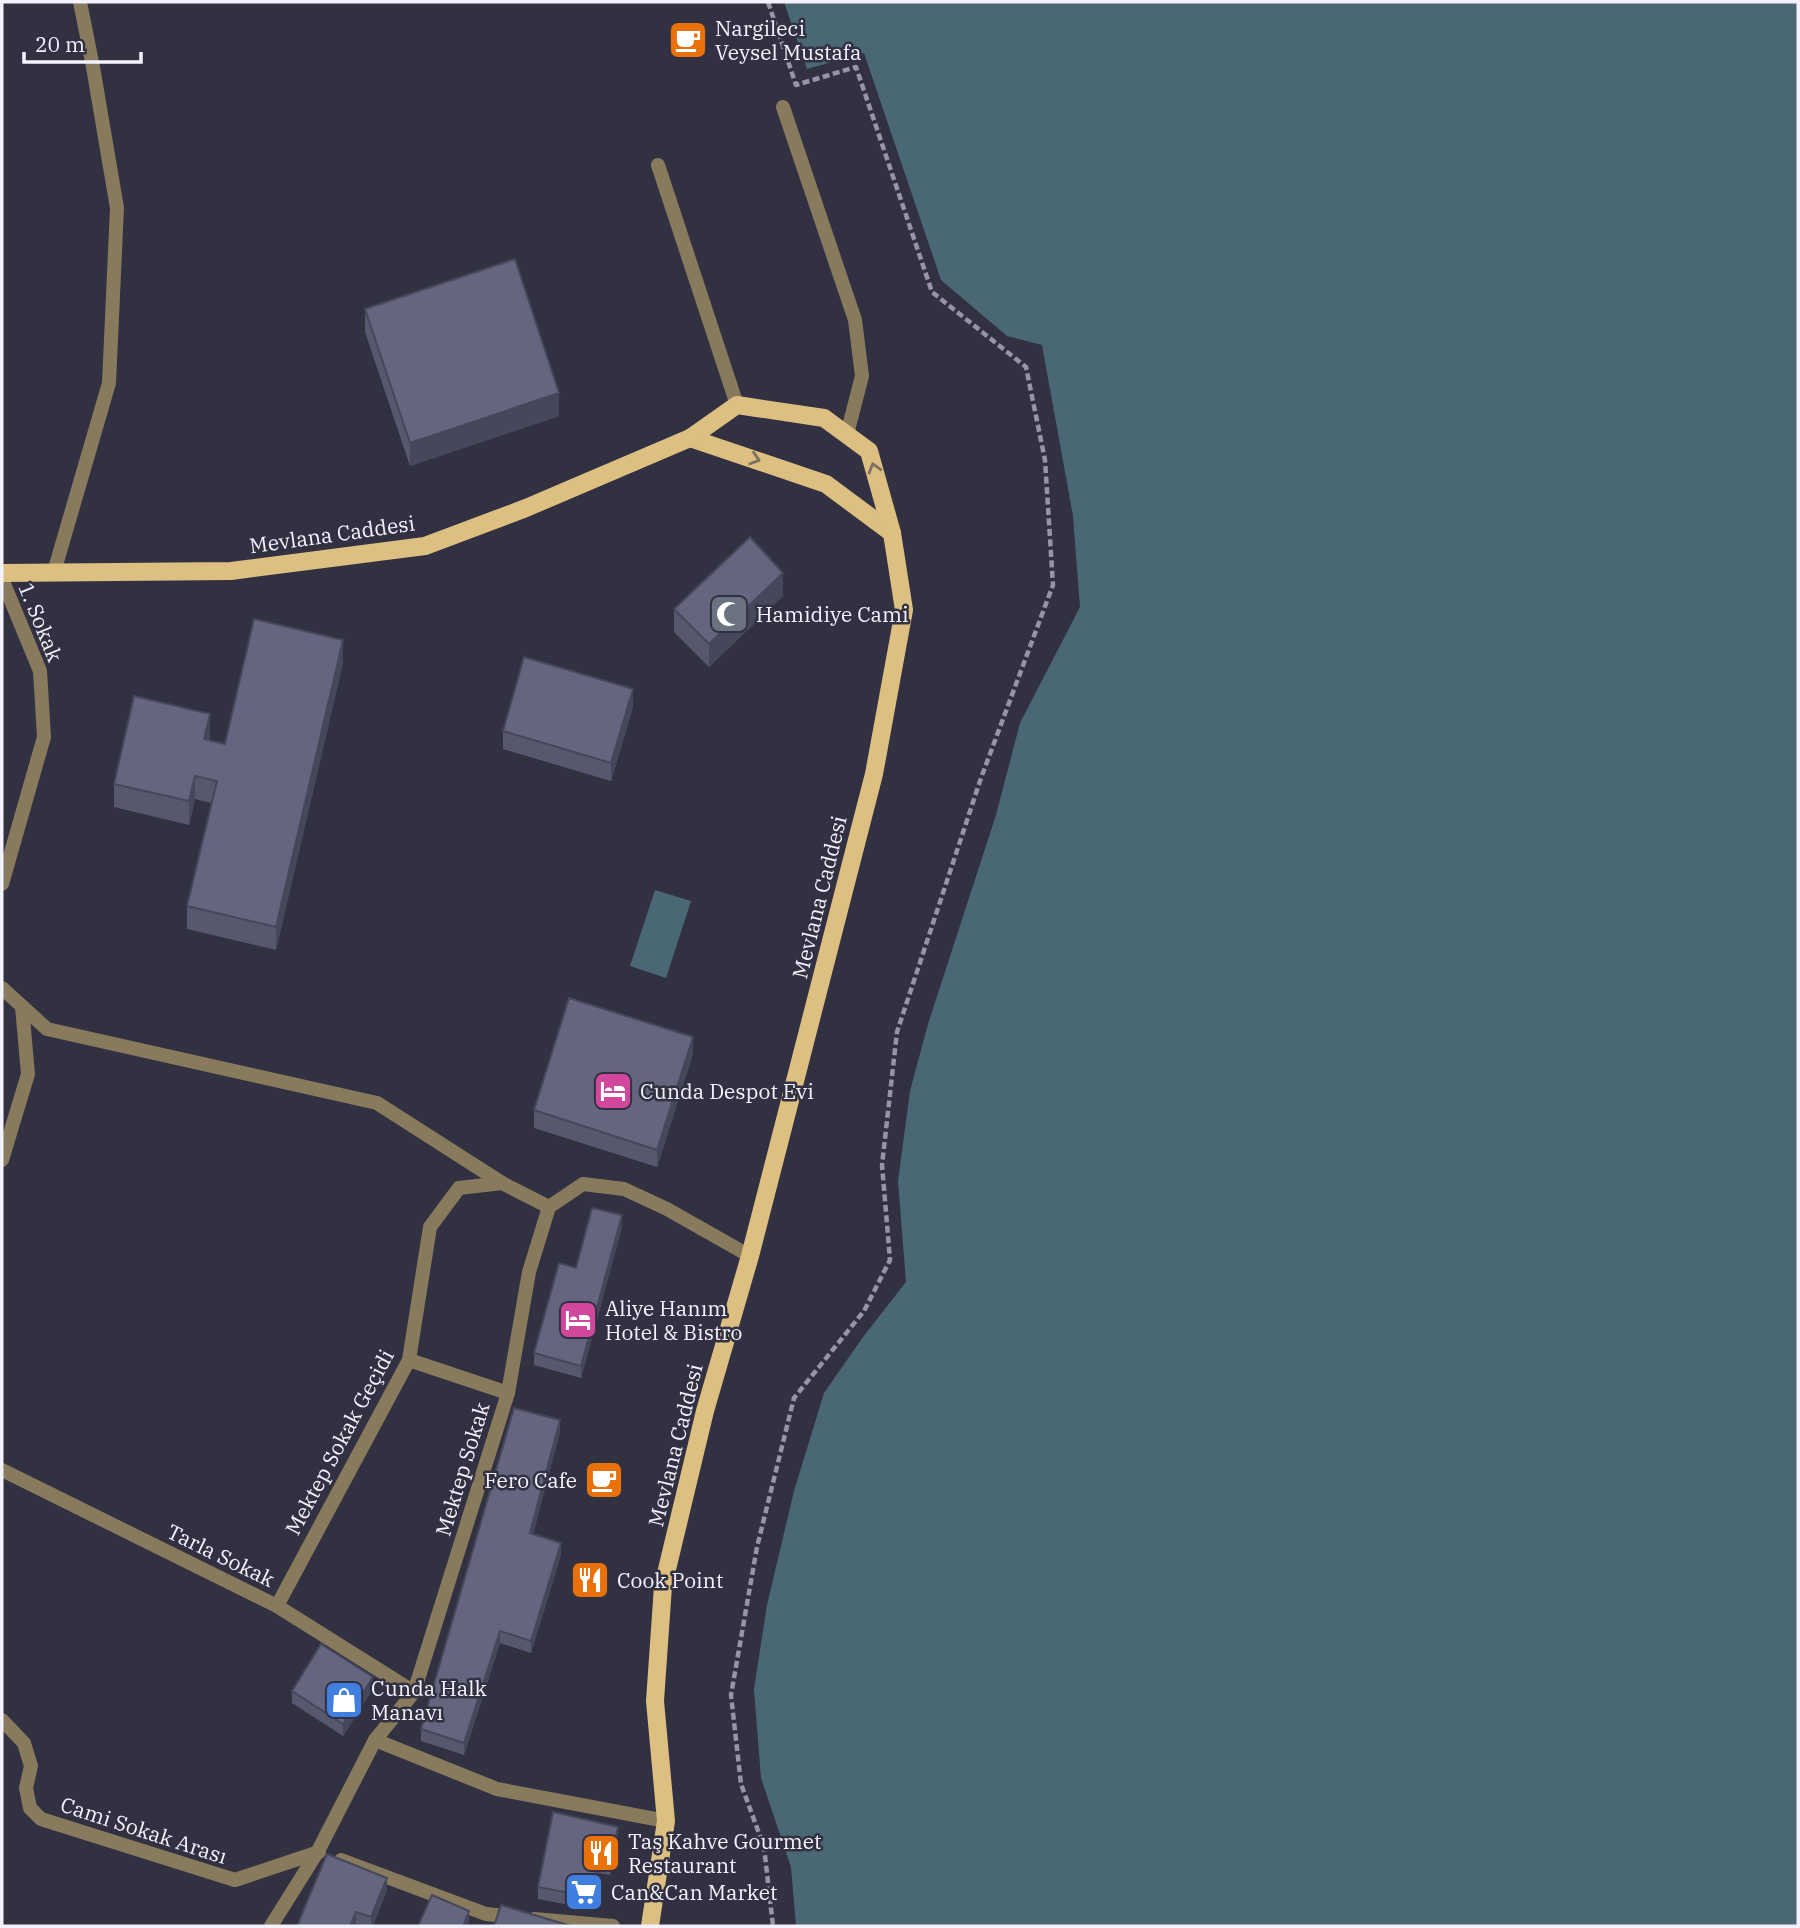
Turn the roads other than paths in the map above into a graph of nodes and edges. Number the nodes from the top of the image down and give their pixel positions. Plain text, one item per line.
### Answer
1 (79, 2) edge
2 (783, 107) dead end
3 (658, 165) dead end
4 (737, 405) junction
5 (847, 434) junction
6 (690, 438) junction
7 (892, 533) junction
8 (54, 572) junction
9 (2, 573) edge
10 (2, 579) edge
11 (2, 884) edge
12 (2, 988) edge
13 (22, 1007) junction
14 (2, 1160) edge
15 (502, 1184) junction
16 (549, 1207) junction
17 (750, 1256) junction
18 (409, 1360) junction
19 (508, 1393) junction
20 (2, 1470) edge
21 (277, 1605) junction
22 (414, 1692) junction
23 (2, 1720) edge
24 (375, 1740) junction
25 (666, 1821) junction
26 (318, 1852) junction
27 (484, 1920) edge
28 (271, 1926) edge
29 (613, 1926) edge
30 (650, 1926) edge

1 - 8 street
2 - 5 street
3 - 4 street
4 - 5 main road, Mevlana Caddesi
4 - 6 main road, Mevlana Caddesi
7 -> 5 main road, Mevlana Caddesi
6 -> 7 main road
6 - 8 main road, Mevlana Caddesi
7 - 17 main road, Mevlana Caddesi
8 - 9 main road, Mevlana Caddesi
10 - 11 street, 1. Sokak
12 - 13 street
13 - 14 street
13 - 15 street
15 - 16 street
15 - 18 street, Mektep Sokak Geçidi
16 - 17 street
16 - 19 street, Mektep Sokak
17 - 25 main road, Mevlana Caddesi
18 - 19 street
18 - 21 street, Mektep Sokak Geçidi
19 - 22 street, Mektep Sokak
20 - 21 street, Tarla Sokak
21 - 22 street, Tarla Sokak
22 - 24 street, Mektep Sokak
23 - 26 street, Cami Sokak Arası
24 - 25 street
24 - 26 street, Mektep Sokak
25 - 30 main road, Mevlana Caddesi
26 - 27 street
26 - 28 street, Mektep Sokak
27 - 29 street

